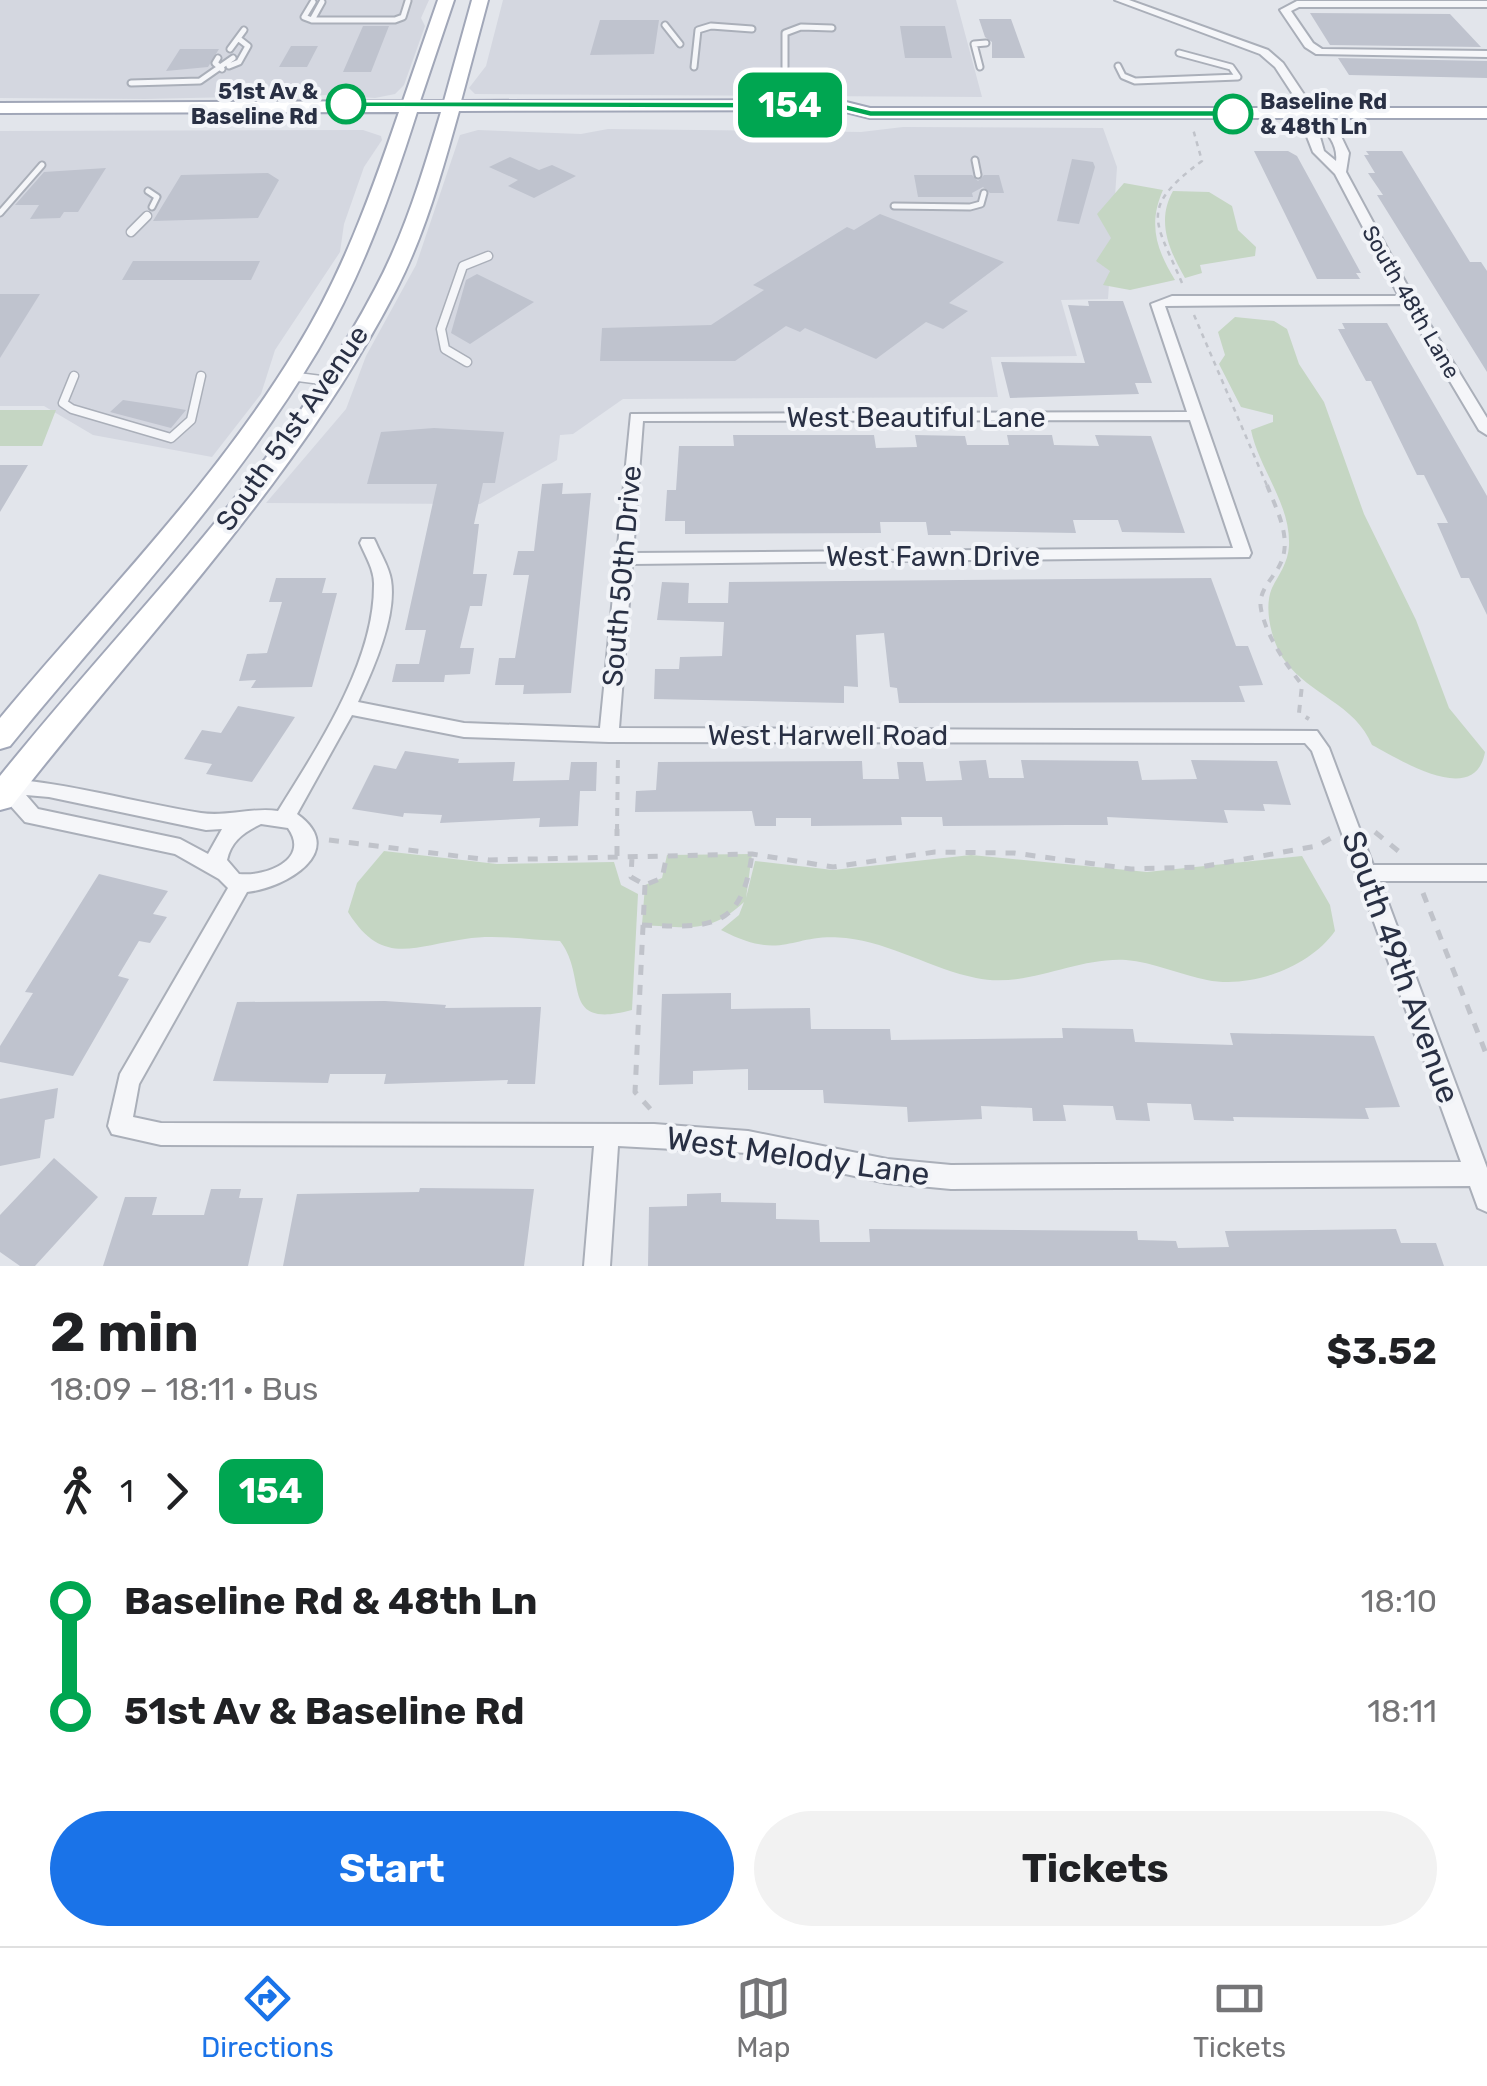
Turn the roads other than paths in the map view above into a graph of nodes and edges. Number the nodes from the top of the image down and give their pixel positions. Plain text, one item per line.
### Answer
1 (446, 0) edge
2 (480, 0) edge
3 (1120, 0) edge
4 (312, 2) edge
5 (322, 2) edge
6 (408, 2) edge
7 (1487, 4) edge
8 (666, 12) dead end
9 (312, 20) junction
10 (752, 28) dead end
11 (832, 28) dead end
12 (244, 30) dead end
13 (239, 39) junction
14 (986, 43) dead end
15 (680, 44) dead end
16 (228, 53) junction
17 (1179, 53) dead end
18 (1487, 54) edge
19 (1118, 66) dead end
20 (694, 67) dead end
21 (785, 67) dead end
22 (980, 67) dead end
23 (222, 70) junction
24 (131, 83) dead end
25 (0, 108) edge
26 (406, 113) junction
27 (448, 113) junction
28 (1310, 113) junction
29 (1487, 113) edge
30 (0, 124) edge
31 (975, 160) dead end
32 (42, 164) dead end
33 (1340, 172) junction
34 (978, 175) dead end
35 (148, 191) dead end
36 (984, 193) dead end
37 (894, 206) dead end
38 (152, 207) dead end
39 (0, 213) edge
40 (147, 216) dead end
41 (131, 232) dead end
42 (488, 256) dead end
43 (1408, 300) junction
44 (467, 362) dead end
45 (74, 376) dead end
46 (202, 376) dead end
47 (290, 376) junction
48 (332, 381) junction
49 (1195, 416) junction
50 (636, 417) joint
51 (1487, 430) edge
52 (368, 543) dead end
53 (624, 558) junction
54 (348, 706) junction
55 (615, 735) junction
56 (1310, 736) joint
57 (0, 738) edge
58 (3, 791) edge
59 (285, 817) junction
60 (251, 819) junction
61 (221, 871) junction
62 (1366, 873) junction
63 (1487, 873) edge
64 (242, 884) junction
65 (607, 1137) junction
66 (1477, 1174) junction
67 (1487, 1200) edge
68 (598, 1266) edge

1 - 26 main road, South 51st Avenue
2 - 27 main road, South 51st Avenue
3 - 28 street
4 - 9 lane
5 - 9 lane
6 - 9 lane
7 - 18 street
8 - 15 lane
10 - 20 lane
11 - 21 lane
12 - 13 lane
13 - 16 lane
13 - 16 lane
13 - 23 lane
14 - 22 lane
16 - 23 lane
16 - 23 lane
17 - 19 lane
23 - 24 lane
25 - 26 main road
26 - 27 main road
26 - 30 main road
26 - 47 main road, South 51st Avenue
27 - 28 main road
27 - 48 main road, South 51st Avenue
28 - 29 main road
28 - 33 street, South 48th Lane
28 - 33 street, South 48th Lane
31 - 34 lane
32 - 39 lane
33 - 43 street, South 48th Lane
35 - 38 lane
36 - 37 lane
40 - 41 lane
42 - 44 lane
43 - 49 street
43 - 51 street, South 48th Lane
45 - 46 lane
47 - 48 lane
47 - 57 main road, South 51st Avenue
48 - 58 main road, South 51st Avenue
49 - 50 street, West Beautiful Lane
49 - 53 street, West Fawn Drive
50 - 53 street, South 50th Drive
52 - 54 street
53 - 55 street, South 50th Drive
54 - 55 street, West Harwell Road
54 - 59 street
55 - 56 street, West Harwell Road
56 - 62 street, South 49th Avenue
58 - 60 street
58 - 61 street
59 - 60 street
59 - 64 street
60 - 61 street
61 - 64 street
62 - 63 street
62 - 66 street, South 49th Avenue
64 - 65 street, West Melody Lane
65 - 66 street, West Melody Lane
65 - 68 street
66 - 67 street, South 49th Avenue

